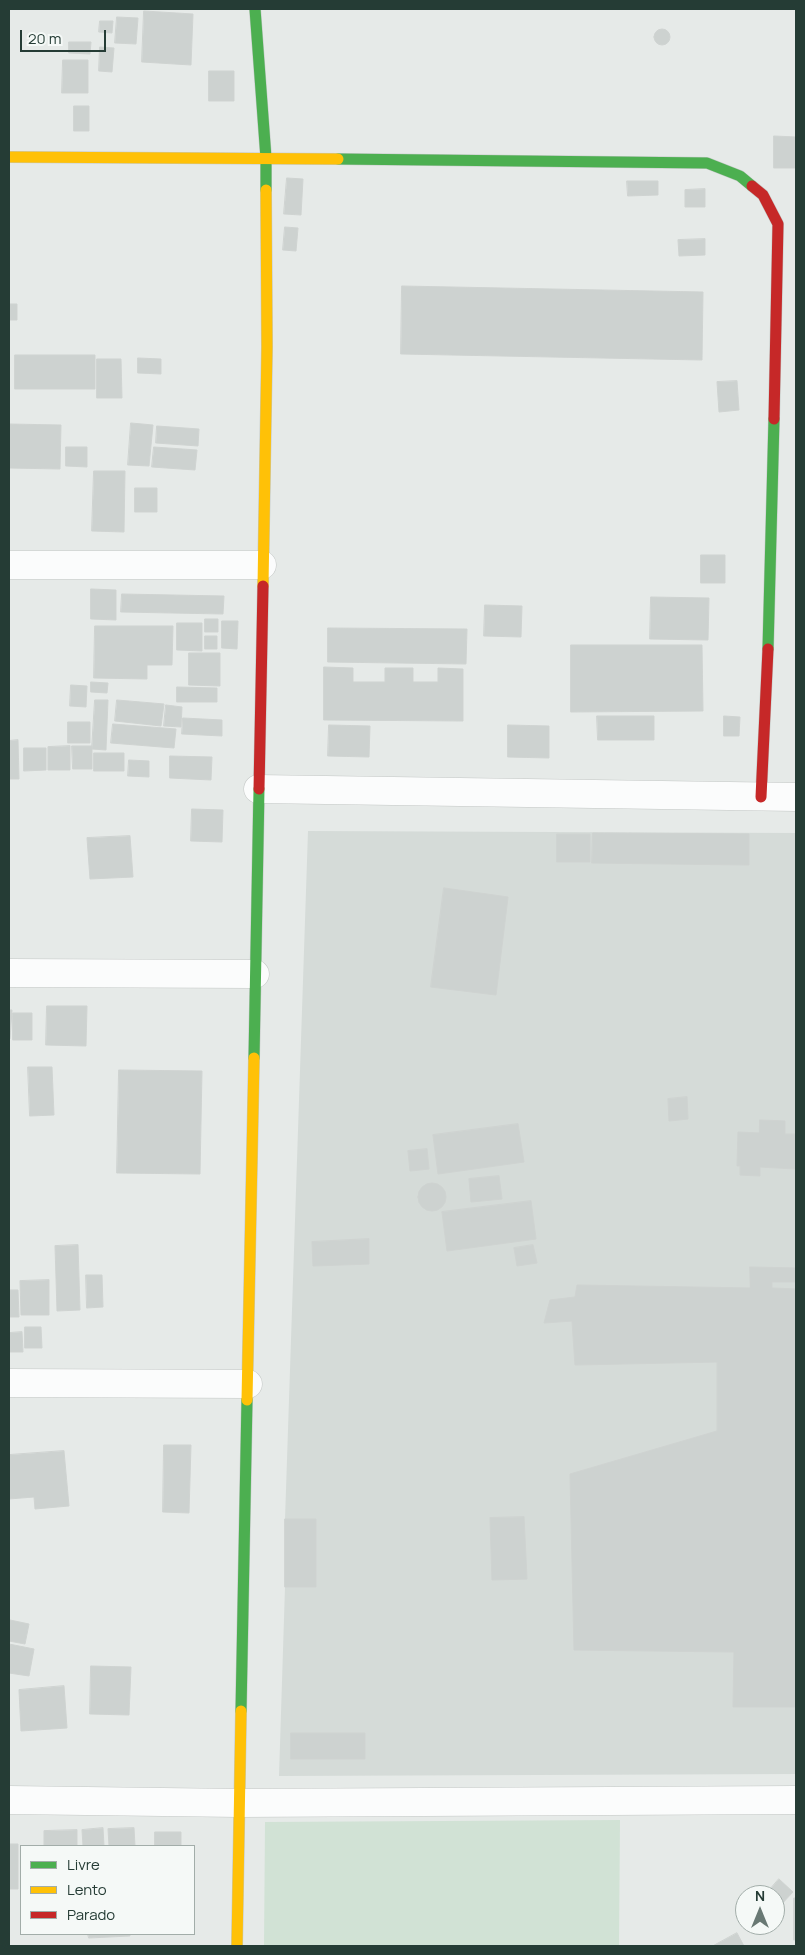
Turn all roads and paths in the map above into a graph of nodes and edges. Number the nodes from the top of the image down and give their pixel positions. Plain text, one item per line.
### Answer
1 (255, 9) edge
2 (9, 157) edge
3 (266, 158) junction
4 (9, 565) edge
5 (262, 566) junction
6 (258, 789) junction
7 (761, 797) junction
8 (796, 797) edge
9 (9, 973) edge
10 (255, 974) junction
11 (9, 1383) edge
12 (248, 1384) junction
13 (9, 1800) edge
14 (796, 1800) edge
15 (239, 1803) junction
16 (237, 1946) edge

1 - 3 main road
2 - 3 main road
3 - 5 main road
3 - 7 main road
4 - 5 street
5 - 6 main road
6 - 7 street
6 - 10 main road
7 - 8 street
9 - 10 street
10 - 12 main road
11 - 12 street
12 - 15 main road
13 - 15 street
14 - 15 street
15 - 16 main road

